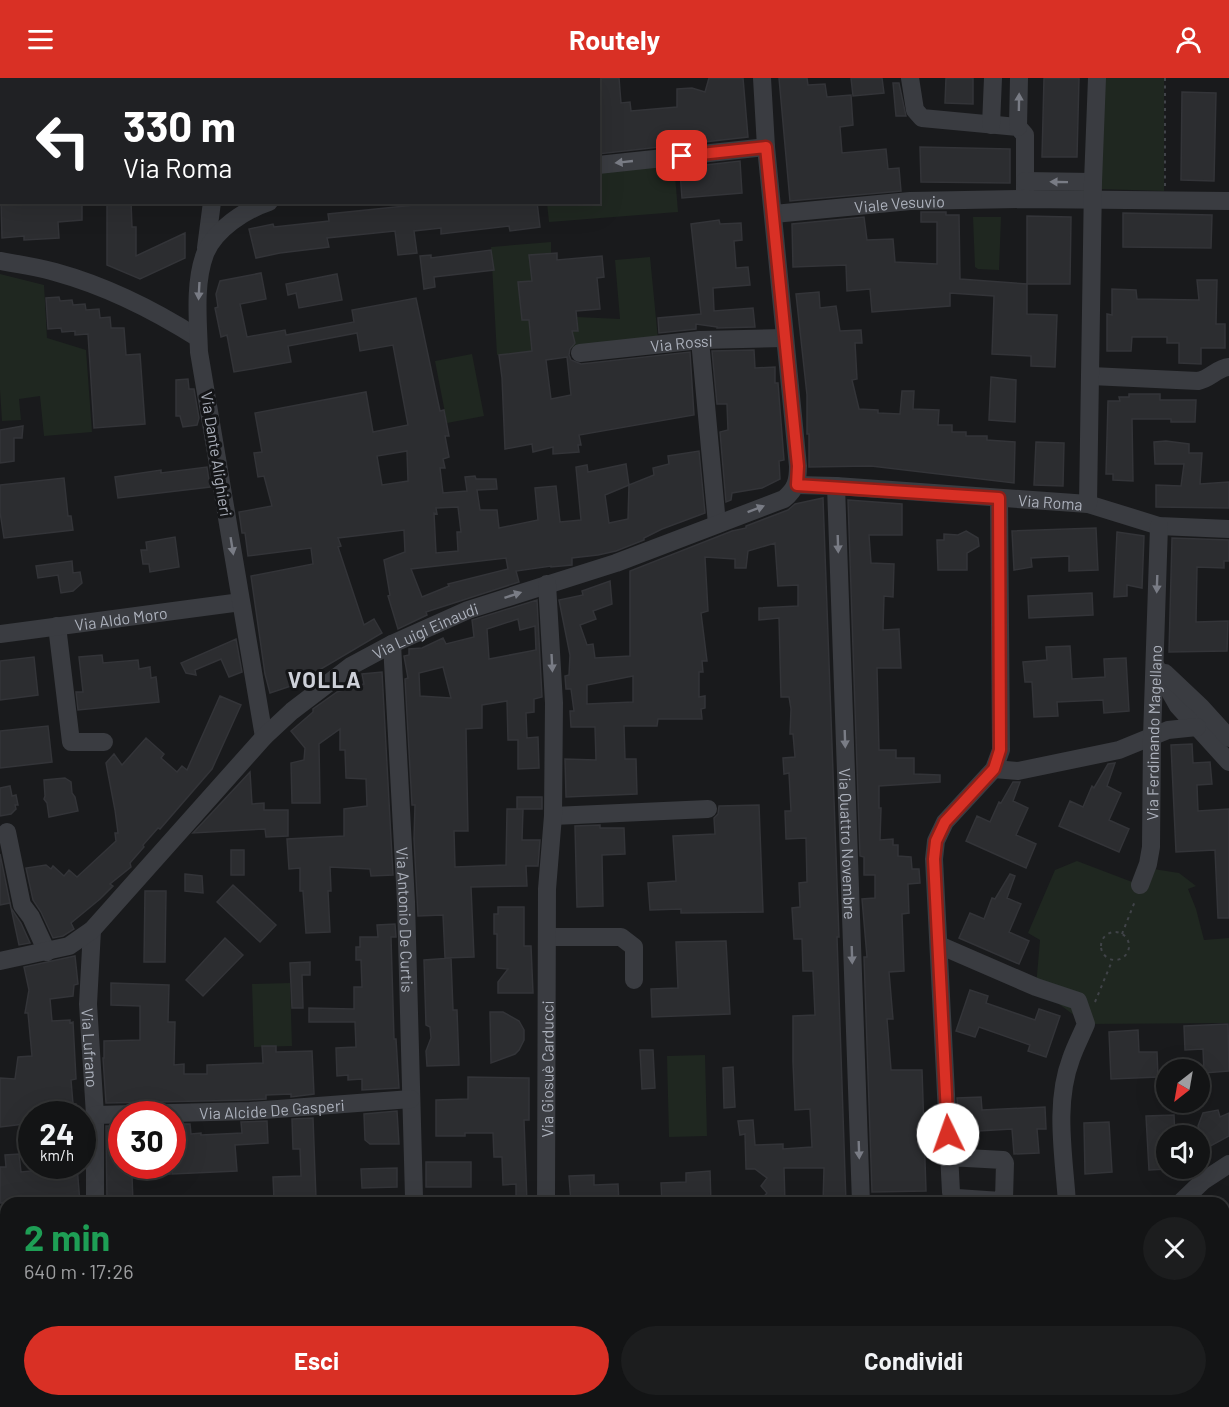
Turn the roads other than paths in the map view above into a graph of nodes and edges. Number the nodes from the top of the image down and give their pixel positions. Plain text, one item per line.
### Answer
1 (762, 78) edge
2 (910, 78) edge
3 (993, 78) edge
4 (1019, 78) edge
5 (1097, 78) edge
6 (991, 125) junction
7 (1018, 127) junction
8 (766, 147) junction
9 (600, 165) edge
10 (1025, 181) junction
11 (1093, 191) junction
12 (1025, 199) junction
13 (1229, 201) edge
14 (263, 204) edge
15 (774, 214) junction
16 (214, 215) edge
17 (238, 218) junction
18 (0, 261) edge
19 (198, 338) junction
20 (784, 338) junction
21 (700, 340) junction
22 (580, 353) dead end
23 (1229, 367) edge
24 (1091, 376) junction
25 (797, 485) junction
26 (836, 486) junction
27 (999, 498) junction
28 (1088, 504) junction
29 (717, 524) junction
30 (1159, 526) junction
31 (1229, 529) edge
32 (547, 584) junction
33 (241, 602) junction
34 (57, 626) junction
35 (0, 634) edge
36 (392, 644) junction
37 (1154, 663) junction
38 (1178, 706) junction
39 (1201, 707) junction
40 (1197, 727) junction
41 (264, 737) junction
42 (1152, 737) junction
43 (1229, 738) edge
44 (104, 742) dead end
45 (1229, 762) edge
46 (994, 769) junction
47 (708, 809) dead end
48 (553, 816) junction
49 (7, 832) dead end
50 (1140, 885) road end
51 (92, 930) junction
52 (548, 937) junction
53 (939, 945) junction
54 (47, 952) junction
55 (0, 961) edge
56 (634, 980) dead end
57 (411, 1099) junction
58 (94, 1101) edge
59 (96, 1115) edge
60 (949, 1158) dead end
61 (1229, 1164) edge
62 (95, 1179) edge
63 (95, 1197) edge
64 (414, 1197) dead end
65 (546, 1197) edge
66 (861, 1197) edge
67 (1067, 1197) edge
68 (1186, 1197) edge

1 - 8 street
2 - 6 street
3 - 6 street
7 -> 4 street
5 - 11 street
6 - 7 street
7 - 10 street
8 -> 9 street
8 - 15 street
11 -> 10 street, Viale Vesuvio
10 - 12 street
11 - 12 street, Viale Vesuvio
11 - 13 street, Viale Vesuvio
11 - 24 street
12 - 15 street, Viale Vesuvio
14 - 17 street
15 - 20 street
16 - 17 street
16 - 17 street
16 -> 19 street, Via Dante Alighieri
18 - 19 street
19 -> 33 street, Via Dante Alighieri
20 - 21 street, Via Rossi
20 - 25 street
21 - 22 street, Via Rossi
21 - 29 street
23 - 24 street
24 - 28 street
25 - 26 street, Via Roma
29 -> 25 street, Via Luigi Einaudi
26 - 27 street, Via Roma
26 -> 66 street, Via Quattro Novembre
27 - 28 street, Via Roma
27 - 46 street
28 - 30 street, Via Roma
29 - 32 street, Via Luigi Einaudi
30 - 31 street, Via Roma
30 -> 37 street, Via Ferdinando Magellano
36 -> 32 street, Via Luigi Einaudi
32 -> 48 street, Via Giosuè Carducci
33 - 34 street, Via Aldo Moro
33 - 41 street, Via Dante Alighieri
34 - 35 street, Via Aldo Moro
34 - 44 street
36 - 41 street, Via Luigi Einaudi
36 - 57 street, Via Antonio De Curtis
37 - 38 street
37 - 39 street
37 - 42 street, Via Ferdinando Magellano
38 - 39 street
38 - 40 street
38 - 42 street
39 - 43 street
40 - 42 street
40 - 45 street
41 - 51 street, Via Luigi Einaudi
42 - 46 street
42 - 50 street, Via Ferdinando Magellano
46 - 53 street
47 - 48 street
48 - 52 street, Via Giosuè Carducci
49 - 54 street
51 - 54 street, Via Luigi Einaudi
51 - 58 street, Via Lufrano
52 - 56 street
52 - 65 street, Via Giosuè Carducci
53 - 60 street
53 - 67 street
54 - 55 street, Via Luigi Einaudi
57 - 59 street, Via Alcide De Gasperi
57 - 64 street, Via Antonio De Curtis
61 - 68 street
62 - 63 street, Via Lufrano

